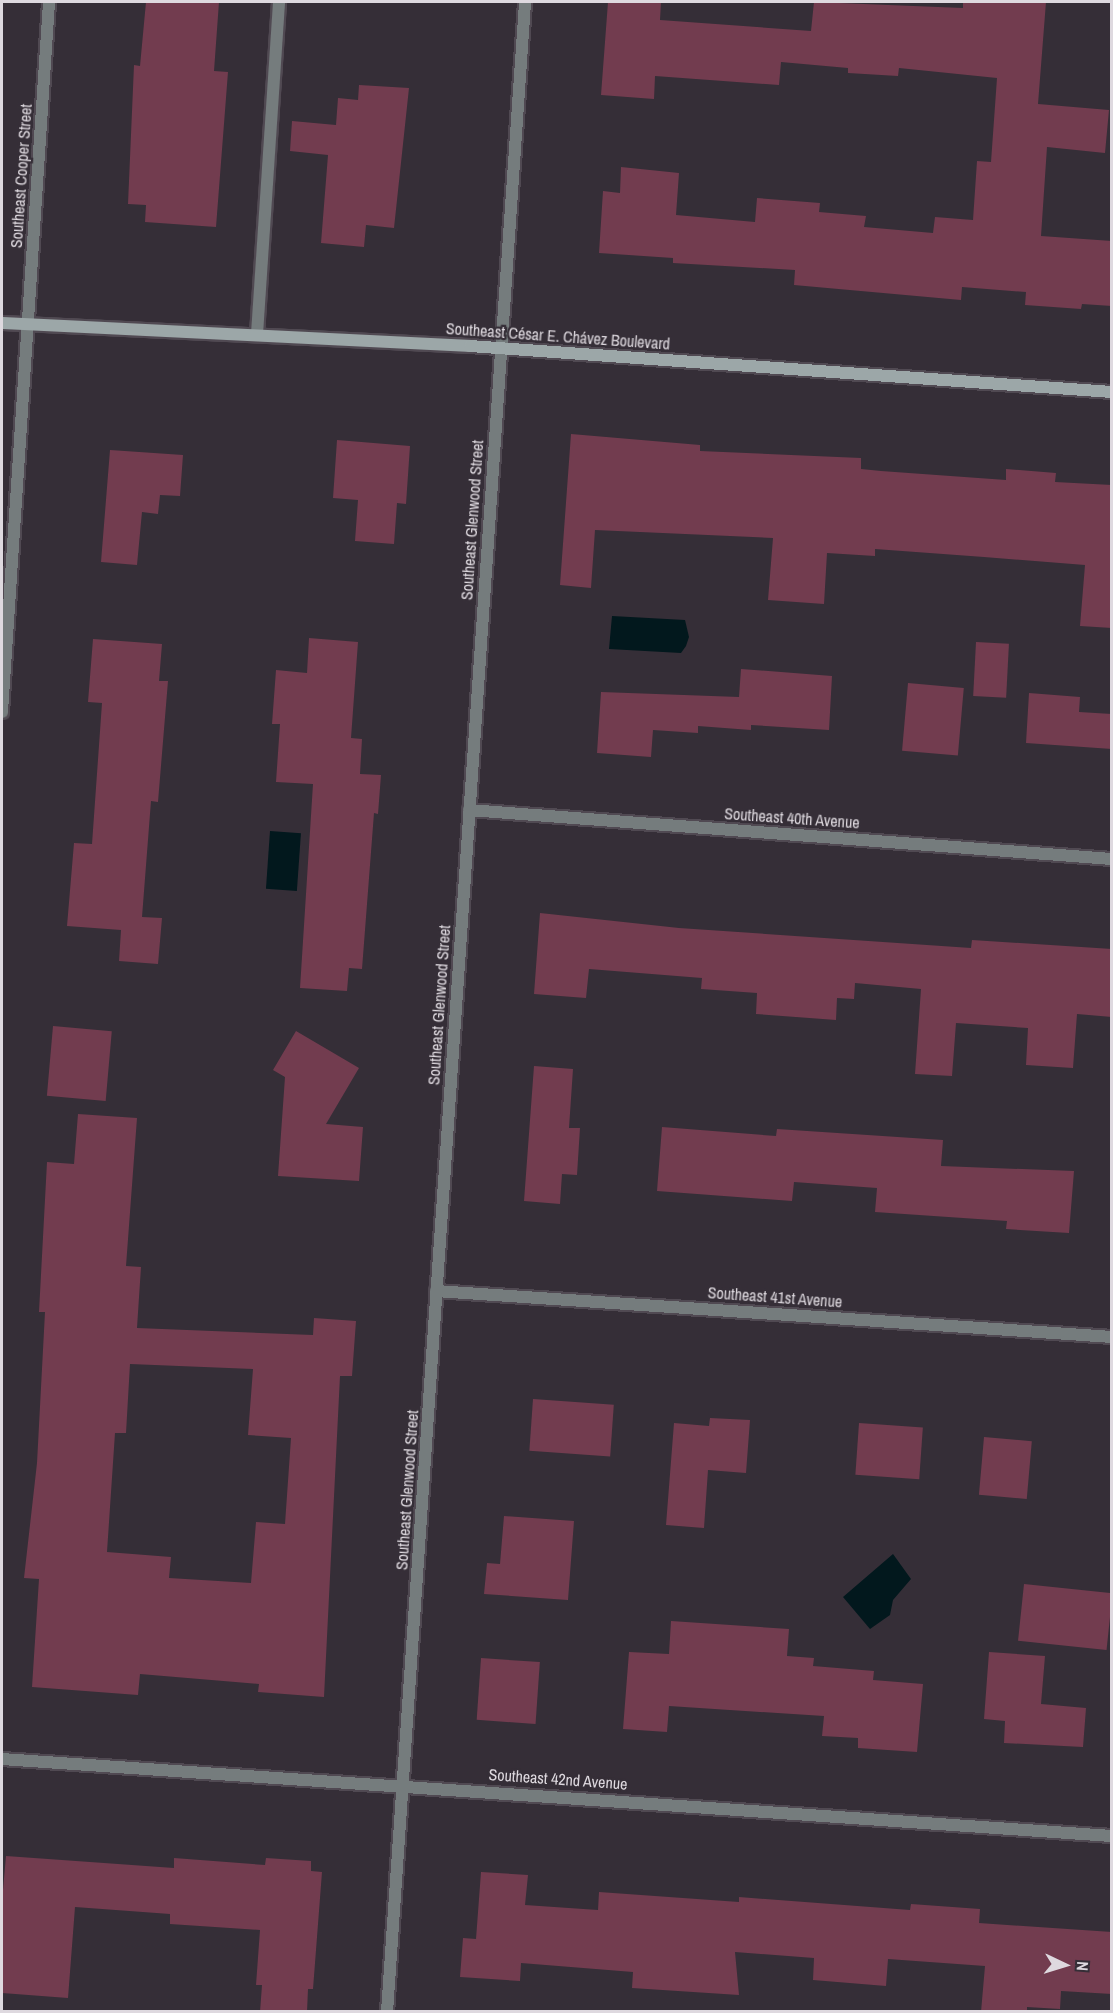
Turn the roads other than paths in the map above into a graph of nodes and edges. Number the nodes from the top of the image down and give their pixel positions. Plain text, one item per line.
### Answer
1 (49, 2) edge
2 (279, 2) edge
3 (525, 2) edge
4 (2, 323) edge
5 (28, 324) junction
6 (257, 334) junction
7 (501, 348) junction
8 (1112, 392) edge
9 (2, 712) edge
10 (469, 810) junction
11 (1112, 859) edge
12 (436, 1291) junction
13 (1112, 1337) edge
14 (2, 1759) edge
15 (403, 1784) junction
16 (1112, 1836) edge
17 (387, 2012) edge

1 - 5 street, Southeast Cooper Street
2 - 6 street
3 - 7 street, Southeast Glenwood Street
4 - 5 street, Southeast César E. Chávez Boulevard
5 - 6 street, Southeast César E. Chávez Boulevard
5 - 9 street, Southeast Cooper Street
6 - 7 street, Southeast César E. Chávez Boulevard
7 - 8 street, Southeast César E. Chávez Boulevard
7 - 10 street, Southeast Glenwood Street
10 - 11 street, Southeast 40th Avenue
10 - 12 street, Southeast Glenwood Street
12 - 13 street, Southeast 41st Avenue
12 - 15 street, Southeast Glenwood Street
14 - 15 street, Southeast 42nd Avenue
15 - 16 street, Southeast 42nd Avenue
15 - 17 street, Southeast Glenwood Street

